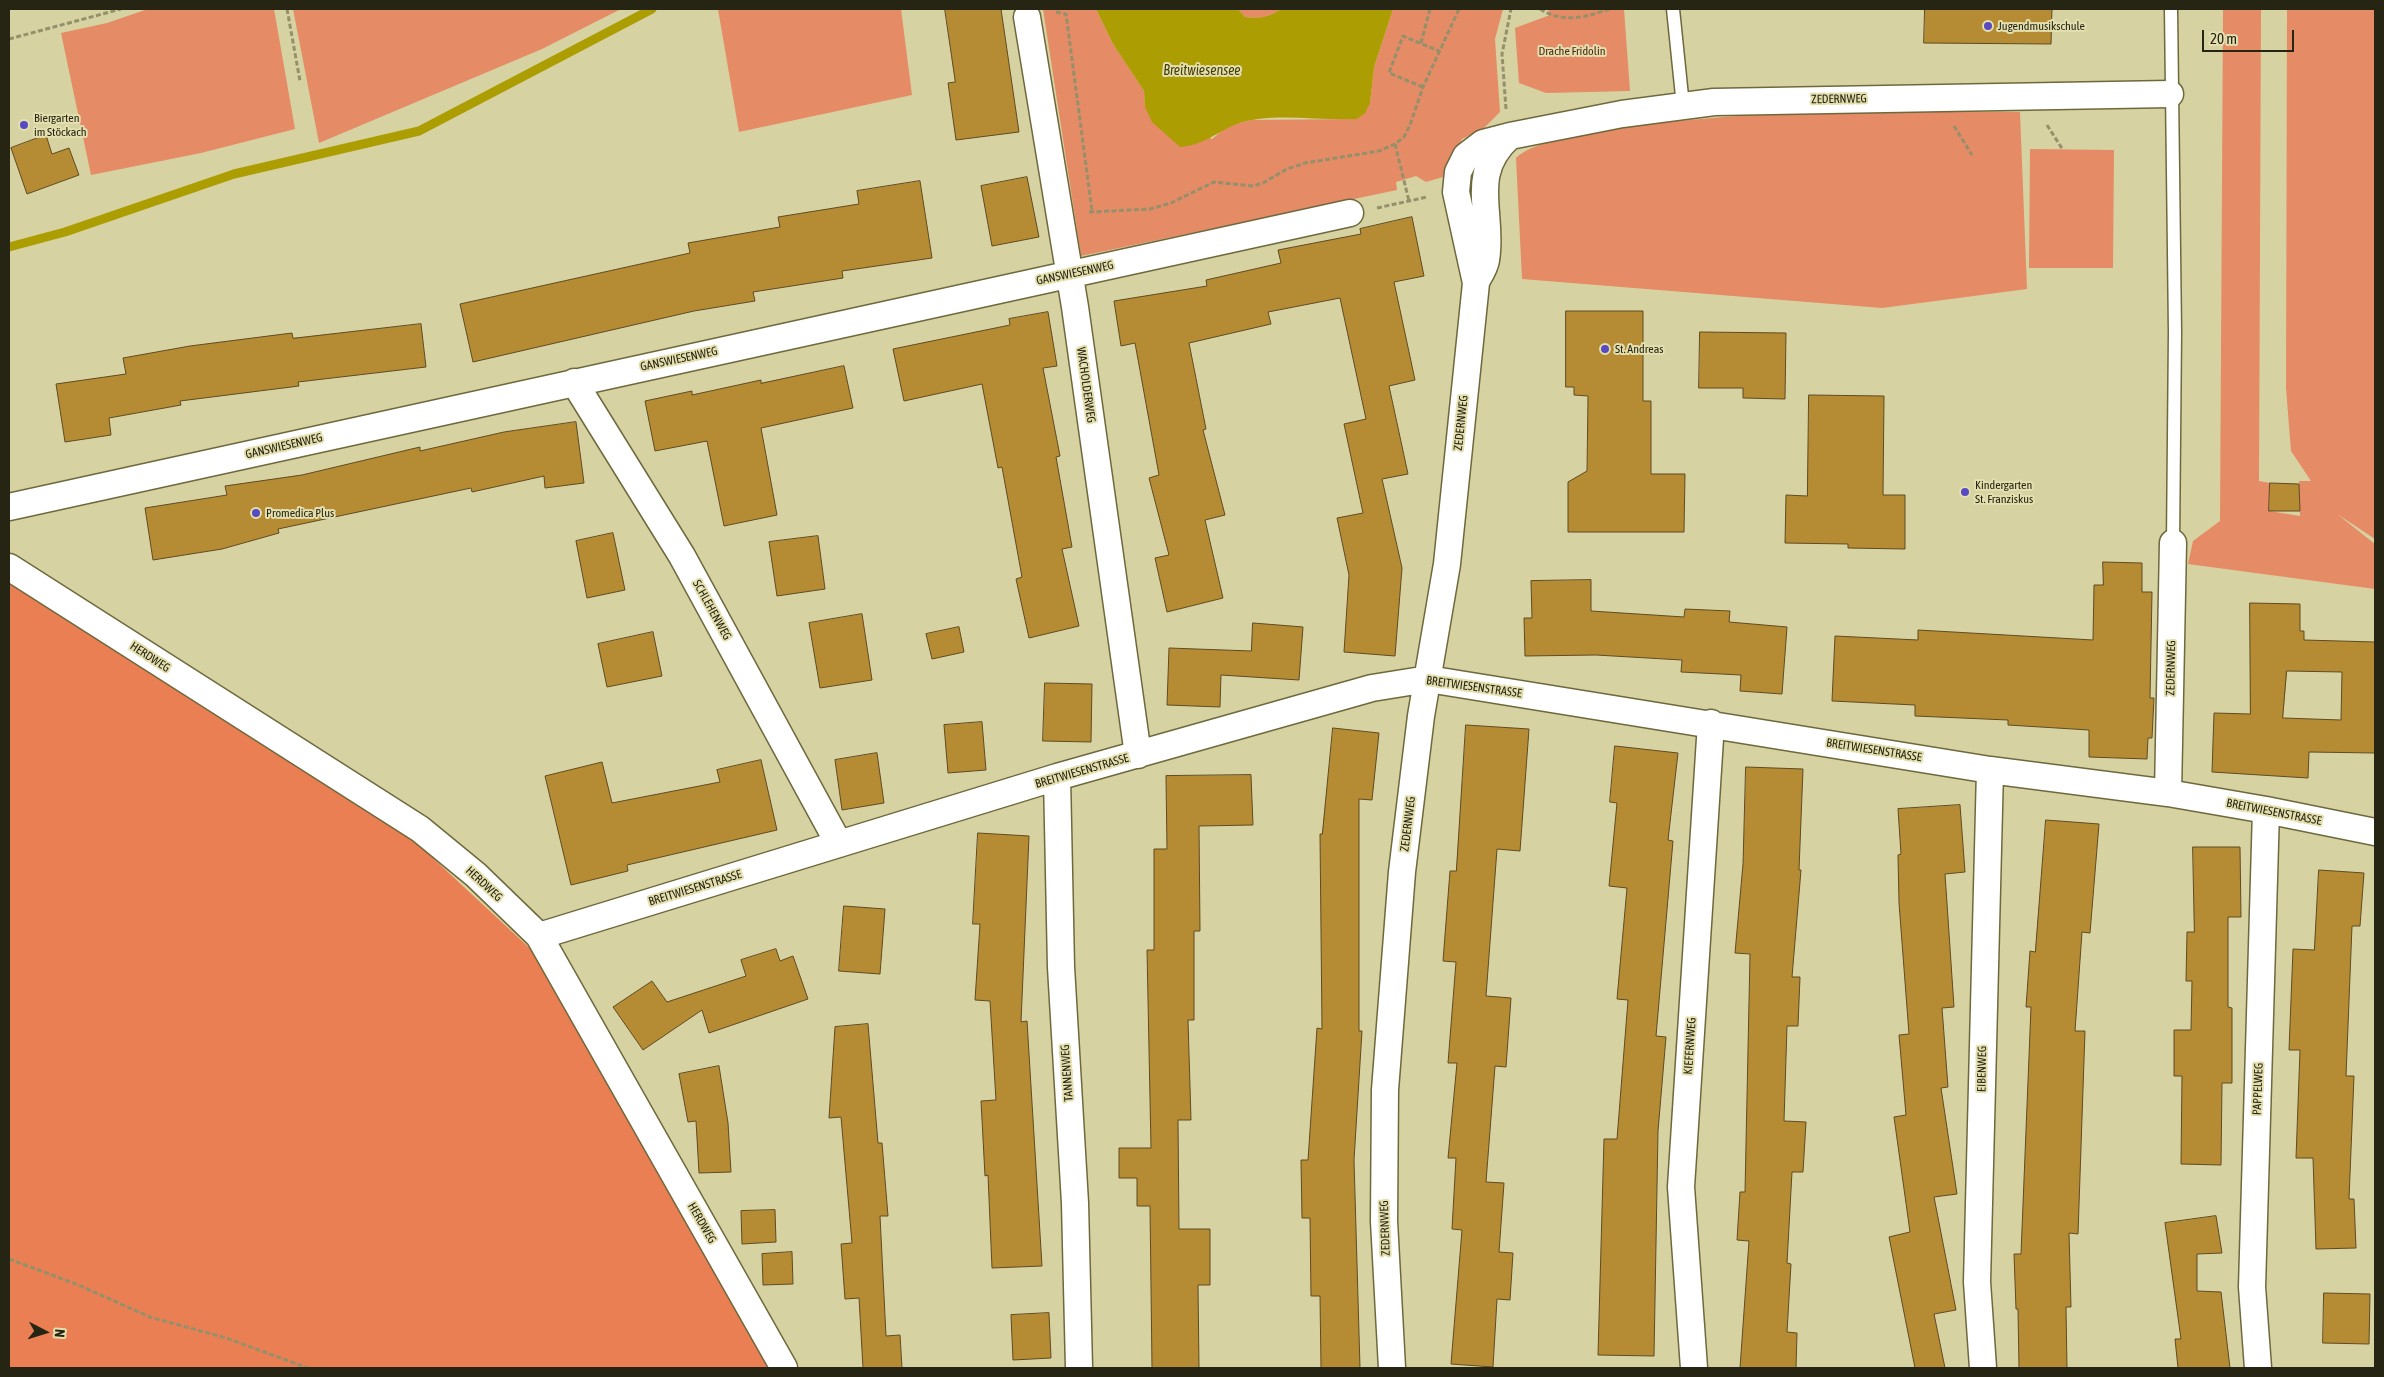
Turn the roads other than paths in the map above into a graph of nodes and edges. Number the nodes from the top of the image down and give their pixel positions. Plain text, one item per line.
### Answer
1 (1673, 9) edge
2 (2171, 9) edge
3 (1027, 17) dead end
4 (2170, 94) junction
5 (1683, 106) junction
6 (1350, 214) dead end
7 (1069, 274) junction
8 (574, 382) junction
9 (9, 507) edge
10 (2173, 543) joint
11 (9, 567) edge
12 (1428, 679) junction
13 (1710, 723) junction
14 (1138, 755) junction
15 (1990, 770) junction
16 (1057, 777) junction
17 (2168, 794) junction
18 (2266, 810) junction
19 (2375, 832) edge
20 (839, 844) junction
21 (539, 936) junction
22 (784, 1368) edge
23 (1079, 1368) edge
24 (1392, 1368) edge
25 (1694, 1368) edge
26 (1982, 1368) edge
27 (2258, 1368) edge

1 - 5 lane
2 - 4 lane
3 - 7 street, WACHOLDERWEG
4 - 5 street, ZEDERNWEG
4 - 10 lane
5 - 12 street, ZEDERNWEG
6 - 7 street, GANSWIESENWEG
7 - 8 street, GANSWIESENWEG
7 - 14 street, WACHOLDERWEG
8 - 9 street, GANSWIESENWEG
8 - 20 street, SCHLEHENWEG
10 - 17 street, ZEDERNWEG
11 - 21 street, HERDWEG
12 - 13 street, BREITWIESENSTRASSE
12 - 14 street, BREITWIESENSTRASSE
12 - 24 street, ZEDERNWEG
13 - 15 street, BREITWIESENSTRASSE
13 - 25 street, KIEFERNWEG
14 - 16 street, BREITWIESENSTRASSE
15 - 17 street, BREITWIESENSTRASSE
15 - 26 street, EIBENWEG
16 - 20 street, BREITWIESENSTRASSE
16 - 23 street, TANNENWEG
17 - 18 street, BREITWIESENSTRASSE
18 - 19 street, BREITWIESENSTRASSE
18 - 27 street, PAPPELWEG
20 - 21 street, BREITWIESENSTRASSE
21 - 22 street, HERDWEG

